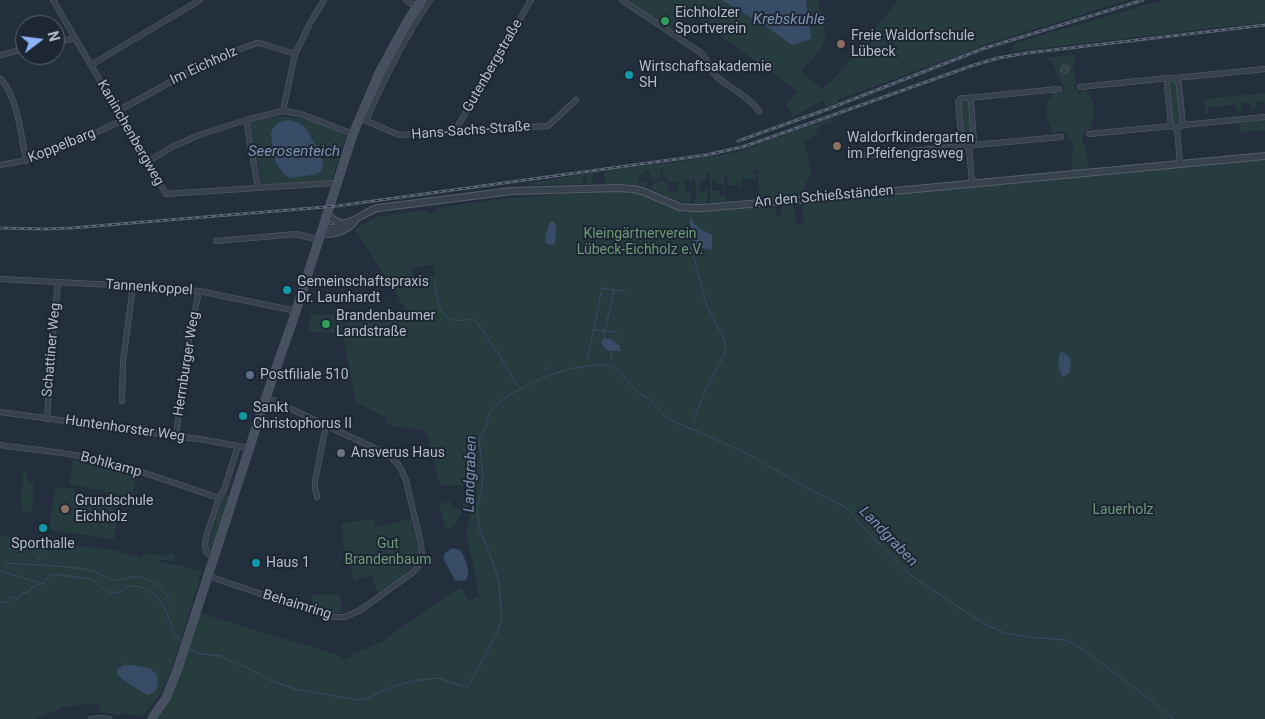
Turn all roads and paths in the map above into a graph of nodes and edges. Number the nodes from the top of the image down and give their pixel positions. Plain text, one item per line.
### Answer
1 (54, 0) edge
2 (200, 0) edge
3 (324, 0) edge
4 (406, 0) edge
5 (430, 0) edge
6 (530, 0) edge
7 (622, 0) edge
8 (419, 4) edge
9 (76, 38) junction
10 (65, 41) edge
11 (15, 51) edge
12 (0, 54) edge
13 (295, 54) junction
14 (91, 65) junction
15 (1265, 69) edge
16 (1172, 78) junction
17 (0, 79) edge
18 (1080, 87) dead end
19 (1059, 89) dead end
20 (968, 98) junction
21 (576, 100) dead end
22 (118, 111) junction
23 (282, 111) junction
24 (759, 111) dead end
25 (1265, 117) edge
26 (363, 119) junction
27 (123, 120) junction
28 (246, 120) junction
29 (1183, 125) junction
30 (1174, 127) junction
31 (455, 132) junction
32 (353, 134) junction
33 (1089, 134) dead end
34 (1061, 137) dead end
35 (968, 146) junction
36 (857, 156) dead end
37 (1265, 156) edge
38 (26, 161) junction
39 (147, 162) junction
40 (1180, 164) junction
41 (0, 165) edge
42 (972, 184) junction
43 (338, 185) junction
44 (258, 188) junction
45 (328, 214) junction
46 (351, 222) junction
47 (321, 234) junction
48 (216, 240) dead end
49 (0, 279) edge
50 (58, 282) junction
51 (134, 286) junction
52 (199, 291) junction
53 (296, 311) junction
54 (266, 397) junction
55 (122, 401) dead end
56 (0, 412) edge
57 (47, 419) junction
58 (326, 425) junction
59 (176, 436) junction
60 (0, 445) edge
61 (238, 446) junction
62 (250, 448) junction
63 (317, 497) dead end
64 (219, 498) junction
65 (214, 556) junction
66 (208, 576) junction
67 (151, 718) edge
68 (91, 719) edge
69 (109, 719) edge

1 - 9 street, Kaninchenbergweg
2 - 14 street
3 - 13 street
4 - 8 street
5 - 26 street
6 - 31 street, Gutenbergstraße
7 - 24 street
8 - 26 main road
9 - 10 street
9 - 14 street, Kaninchenbergweg
11 - 12 street
13 - 22 street, Im Eichholz
13 - 23 street
14 - 22 street, Kaninchenbergweg
15 - 16 street
16 - 18 street
16 - 29 street
16 - 30 street
17 - 38 street
19 - 20 street
20 - 35 street
20 - 35 street
21 - 31 street, Hans-Sachs-Straße
22 - 27 street, Kaninchenbergweg
23 - 28 street
23 - 32 street
25 - 29 street
26 - 31 street, Hans-Sachs-Straße
26 - 32 main road
27 - 38 street, Koppelbarg
27 - 39 street, Kaninchenbergweg
28 - 39 street
28 - 44 street
29 - 30 street
30 - 33 street
30 - 40 street
32 - 43 main road
34 - 35 street
35 - 36 street
35 - 42 street
37 - 40 street, An den Schießständen
38 - 41 street, Koppelbarg
39 - 44 street, Kaninchenbergweg
40 - 42 street, An den Schießständen
42 - 46 street, An den Schießständen
43 - 44 street, Kaninchenbergweg
43 - 45 main road
45 - 46 street
45 - 47 main road
46 - 47 street, An den Schießständen
47 - 48 street
47 - 53 main road
49 - 50 street, Tannenkoppel
50 - 51 street, Tannenkoppel
50 - 57 street, Schattiner Weg
51 - 52 street, Tannenkoppel
51 - 55 street
52 - 53 street, Tannenkoppel
52 - 59 street, Herrnburger Weg
53 - 54 main road
54 - 58 street, Behaimring
54 - 62 main road
56 - 57 street, Huntenhorster Weg
57 - 59 street, Huntenhorster Weg
58 - 63 street
58 - 66 street, Behaimring
59 - 61 street, Huntenhorster Weg
60 - 64 street, Bohlkamp
61 - 62 street, Huntenhorster Weg
61 - 64 street
62 - 65 main road
64 - 65 street
65 - 66 main road
66 - 67 main road
68 - 69 street

